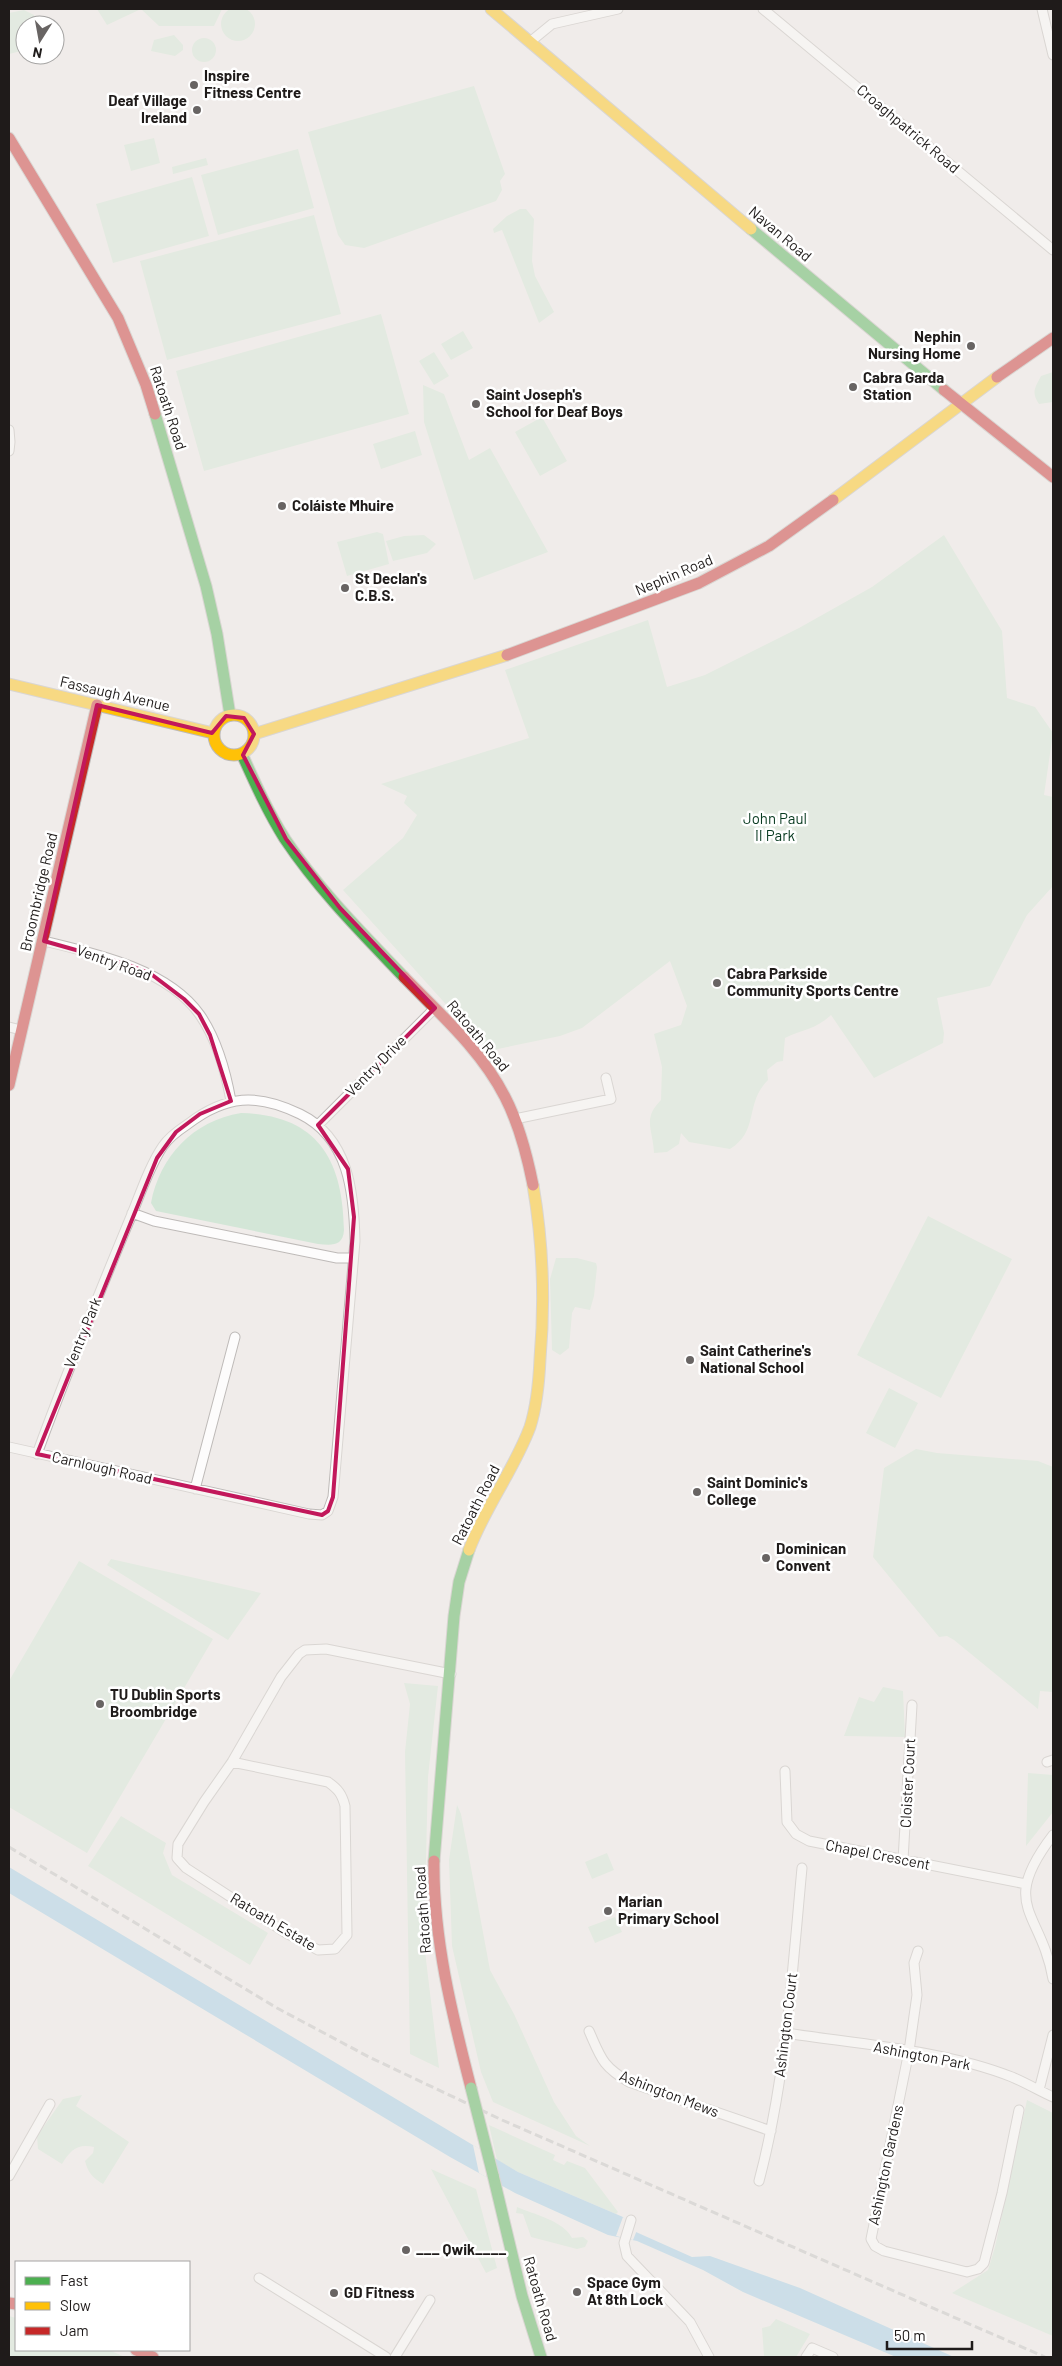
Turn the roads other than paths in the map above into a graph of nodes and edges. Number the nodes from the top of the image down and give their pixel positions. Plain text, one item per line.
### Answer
1 (491, 9) edge
2 (618, 9) edge
3 (763, 9) edge
4 (1042, 9) edge
5 (530, 42) junction
6 (1053, 55) edge
7 (9, 138) edge
8 (1053, 250) edge
9 (1053, 338) edge
10 (961, 403) junction
11 (9, 430) edge
12 (9, 451) edge
13 (1053, 477) edge
14 (9, 684) edge
15 (97, 705) junction
16 (230, 715) junction
17 (213, 733) junction
18 (254, 734) junction
19 (242, 754) junction
20 (44, 941) junction
21 (435, 1008) junction
22 (9, 1027) edge
23 (21, 1030) junction
24 (606, 1078) dead end
25 (9, 1085) edge
26 (231, 1101) junction
27 (515, 1119) junction
28 (318, 1125) junction
29 (132, 1213) junction
30 (353, 1258) junction
31 (235, 1337) dead end
32 (9, 1447) edge
33 (37, 1454) junction
34 (195, 1489) junction
35 (328, 1511) joint
36 (451, 1674) junction
37 (912, 1705) dead end
38 (232, 1762) junction
39 (785, 1771) dead end
40 (1053, 1836) edge
41 (903, 1860) junction
42 (802, 1868) dead end
43 (1026, 1884) junction
44 (918, 1951) dead end
45 (1053, 1979) edge
46 (589, 2031) dead end
47 (786, 2034) junction
48 (1053, 2035) edge
49 (909, 2051) junction
50 (1039, 2090) junction
51 (1053, 2097) edge
52 (50, 2104) dead end
53 (1019, 2110) dead end
54 (771, 2132) junction
55 (9, 2176) edge
56 (760, 2181) dead end
57 (631, 2220) dead end
58 (259, 2278) dead end
59 (430, 2300) dead end
60 (138, 2351) edge
61 (153, 2357) edge
62 (386, 2357) edge
63 (395, 2357) edge
64 (541, 2357) edge
65 (709, 2357) edge
66 (806, 2357) edge
67 (833, 2357) edge

1 - 5 main road, Navan Road
2 - 5 street
3 - 8 street, Croaghpatrick Road
4 - 6 street
5 - 10 main road, Navan Road
7 - 16 main road, Ratoath Road
9 - 10 main road, Nephin Road
10 - 13 main road, Navan Road
10 - 18 main road, Nephin Road
11 - 12 street
14 - 15 main road, Fassaugh Avenue
15 - 17 main road, Fassaugh Avenue
15 - 20 main road, Broombridge Road
16 - 17 main road
16 - 18 main road
17 - 19 main road
18 - 19 main road
19 - 21 main road, Ratoath Road
20 - 23 main road, Broombridge Road
20 - 26 street, Ventry Road
21 - 27 main road, Ratoath Road
21 - 28 street, Ventry Drive
22 - 23 street
23 - 25 main road, Broombridge Road
24 - 27 street
26 - 28 street, Ventry Park
26 - 29 street, Ventry Park
27 - 36 main road, Ratoath Road
28 - 30 street, Ventry Park
29 - 30 street
29 - 33 street, Ventry Park
30 - 35 street, Ventry Park
31 - 34 street
32 - 33 street, Carnlough Road
33 - 34 street, Carnlough Road
34 - 35 street, Carnlough Road
36 - 38 street, Ratoath Estate
36 - 64 main road, Ratoath Road, bridge
37 - 41 street, Cloister Court
38 - 38 street, Ratoath Estate
39 - 41 street, Chapel Crescent
40 - 43 street
41 - 43 street, Chapel Crescent
42 - 47 street, Ashington Court
43 - 45 street
44 - 49 street
46 - 54 street, Ashington Mews
47 - 49 street, Ashington Park
47 - 54 street, Ashington Court
48 - 50 street
49 - 50 street, Ashington Park
49 - 53 street, Ashington Gardens
50 - 51 street, Ashington Park
52 - 55 street
54 - 56 street, Ashington Court
57 - 65 street
58 - 62 street
59 - 63 street
60 - 61 main road
66 - 67 street

